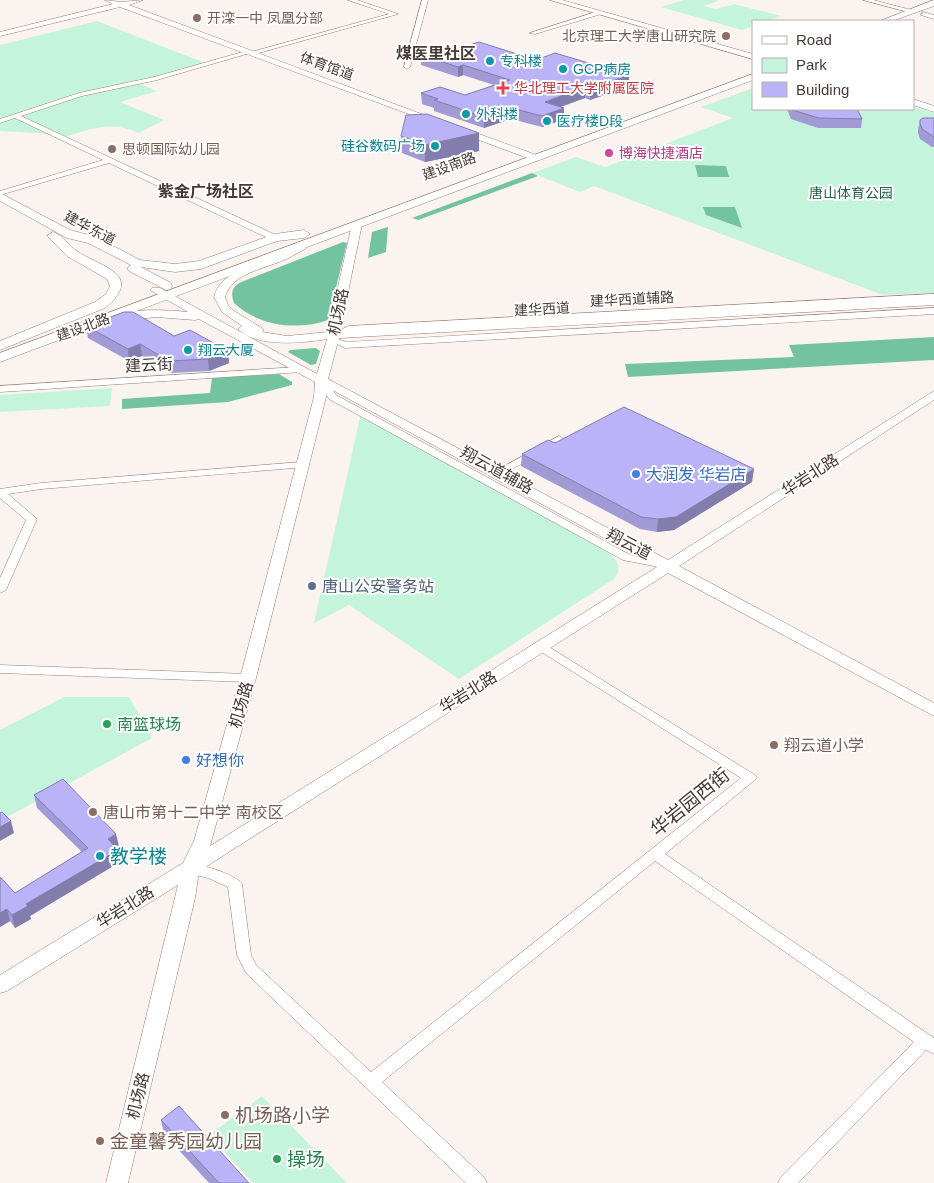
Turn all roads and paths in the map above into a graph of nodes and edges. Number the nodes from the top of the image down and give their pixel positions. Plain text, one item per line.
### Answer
1 (109, 0) edge
2 (139, 0) edge
3 (425, 0) edge
4 (554, 0) edge
5 (866, 0) edge
6 (357, 1) edge
7 (120, 4) junction
8 (933, 4) edge
9 (912, 11) junction
10 (599, 13) junction
11 (923, 14) junction
12 (934, 17) edge
13 (887, 20) edge
14 (907, 20) edge
15 (0, 33) edge
16 (533, 33) dead end
17 (250, 52) junction
18 (752, 57) edge
19 (407, 68) dead end
20 (752, 69) edge
21 (752, 77) edge
22 (914, 102) edge
23 (934, 108) edge
24 (16, 117) junction
25 (0, 121) edge
26 (445, 125) edge
27 (454, 128) edge
28 (530, 156) junction
29 (110, 160) junction
30 (0, 195) edge
31 (0, 206) edge
32 (357, 224) junction
33 (59, 234) junction
34 (275, 238) junction
35 (308, 238) junction
36 (166, 291) junction
37 (934, 297) edge
38 (934, 302) edge
39 (934, 306) edge
40 (934, 311) edge
41 (211, 321) junction
42 (285, 340) junction
43 (332, 342) junction
44 (0, 347) edge
45 (0, 358) edge
46 (299, 370) junction
47 (324, 374) junction
48 (0, 390) edge
49 (934, 395) edge
50 (564, 442) edge
51 (302, 465) junction
52 (496, 473) junction
53 (0, 492) edge
54 (669, 566) junction
55 (0, 590) edge
56 (541, 646) junction
57 (0, 669) edge
58 (248, 678) junction
59 (934, 710) edge
60 (655, 854) junction
61 (190, 868) junction
62 (0, 985) edge
63 (929, 1044) edge
64 (370, 1082) junction
65 (117, 1183) edge
66 (478, 1183) edge
67 (787, 1183) edge

1 - 7 street, 体育馆道
2 - 7 street
3 - 19 street
4 - 10 street
5 - 9 street
6 - 17 street
7 - 15 street
7 - 17 street, 体育馆道
8 - 9 main road
8 - 11 main road
9 - 13 main road
10 - 16 street
10 - 18 street
11 - 12 street
11 - 14 main road
17 - 24 street
17 - 26 street, 体育馆道
20 - 28 main road, 建设南路
21 - 28 main road, 建设南路
22 - 23 street
24 - 25 street
24 - 29 street
27 - 28 street
28 - 32 main road, 建设南路
28 - 35 main road, 建设南路
29 - 30 street
29 - 34 street
30 - 33 main road, 建华东道
31 - 33 main road, 建华东道
32 - 35 main road, 建设南路
32 - 43 street, 机场路
33 - 34 main road
33 - 36 main road, 建华东道
33 - 44 main road
34 - 35 main road
35 - 36 main road, 建设南路
35 - 42 street
36 - 41 street
36 - 42 street
36 - 44 main road, 建设北路
36 - 45 main road, 建设北路
37 - 43 street, 建华西道辅路
38 - 43 street, 建华西道
39 - 43 street, 建华西道
40 - 43 street, 建华西道辅路
41 - 45 street
41 - 46 street
42 - 43 street
43 - 47 street, 机场路
46 - 47 street, 翔云道
46 - 48 street, 建云街
47 - 51 street, 机场路
47 - 52 street, 翔云道
47 - 54 street, 翔云道辅路
49 - 54 street, 华岩北路
50 - 52 street
51 - 53 street
51 - 58 street, 机场路
52 - 54 street, 翔云道
53 - 55 street
54 - 56 street, 华岩北路
54 - 59 street, 翔云道
56 - 60 street, 华岩园西街
56 - 61 street, 华岩北路
57 - 58 street
58 - 61 street, 机场路
60 - 63 street, 华岩园西街
60 - 64 street
61 - 62 street, 华岩北路
61 - 64 street
61 - 65 street, 机场路
63 - 67 street
64 - 66 street

